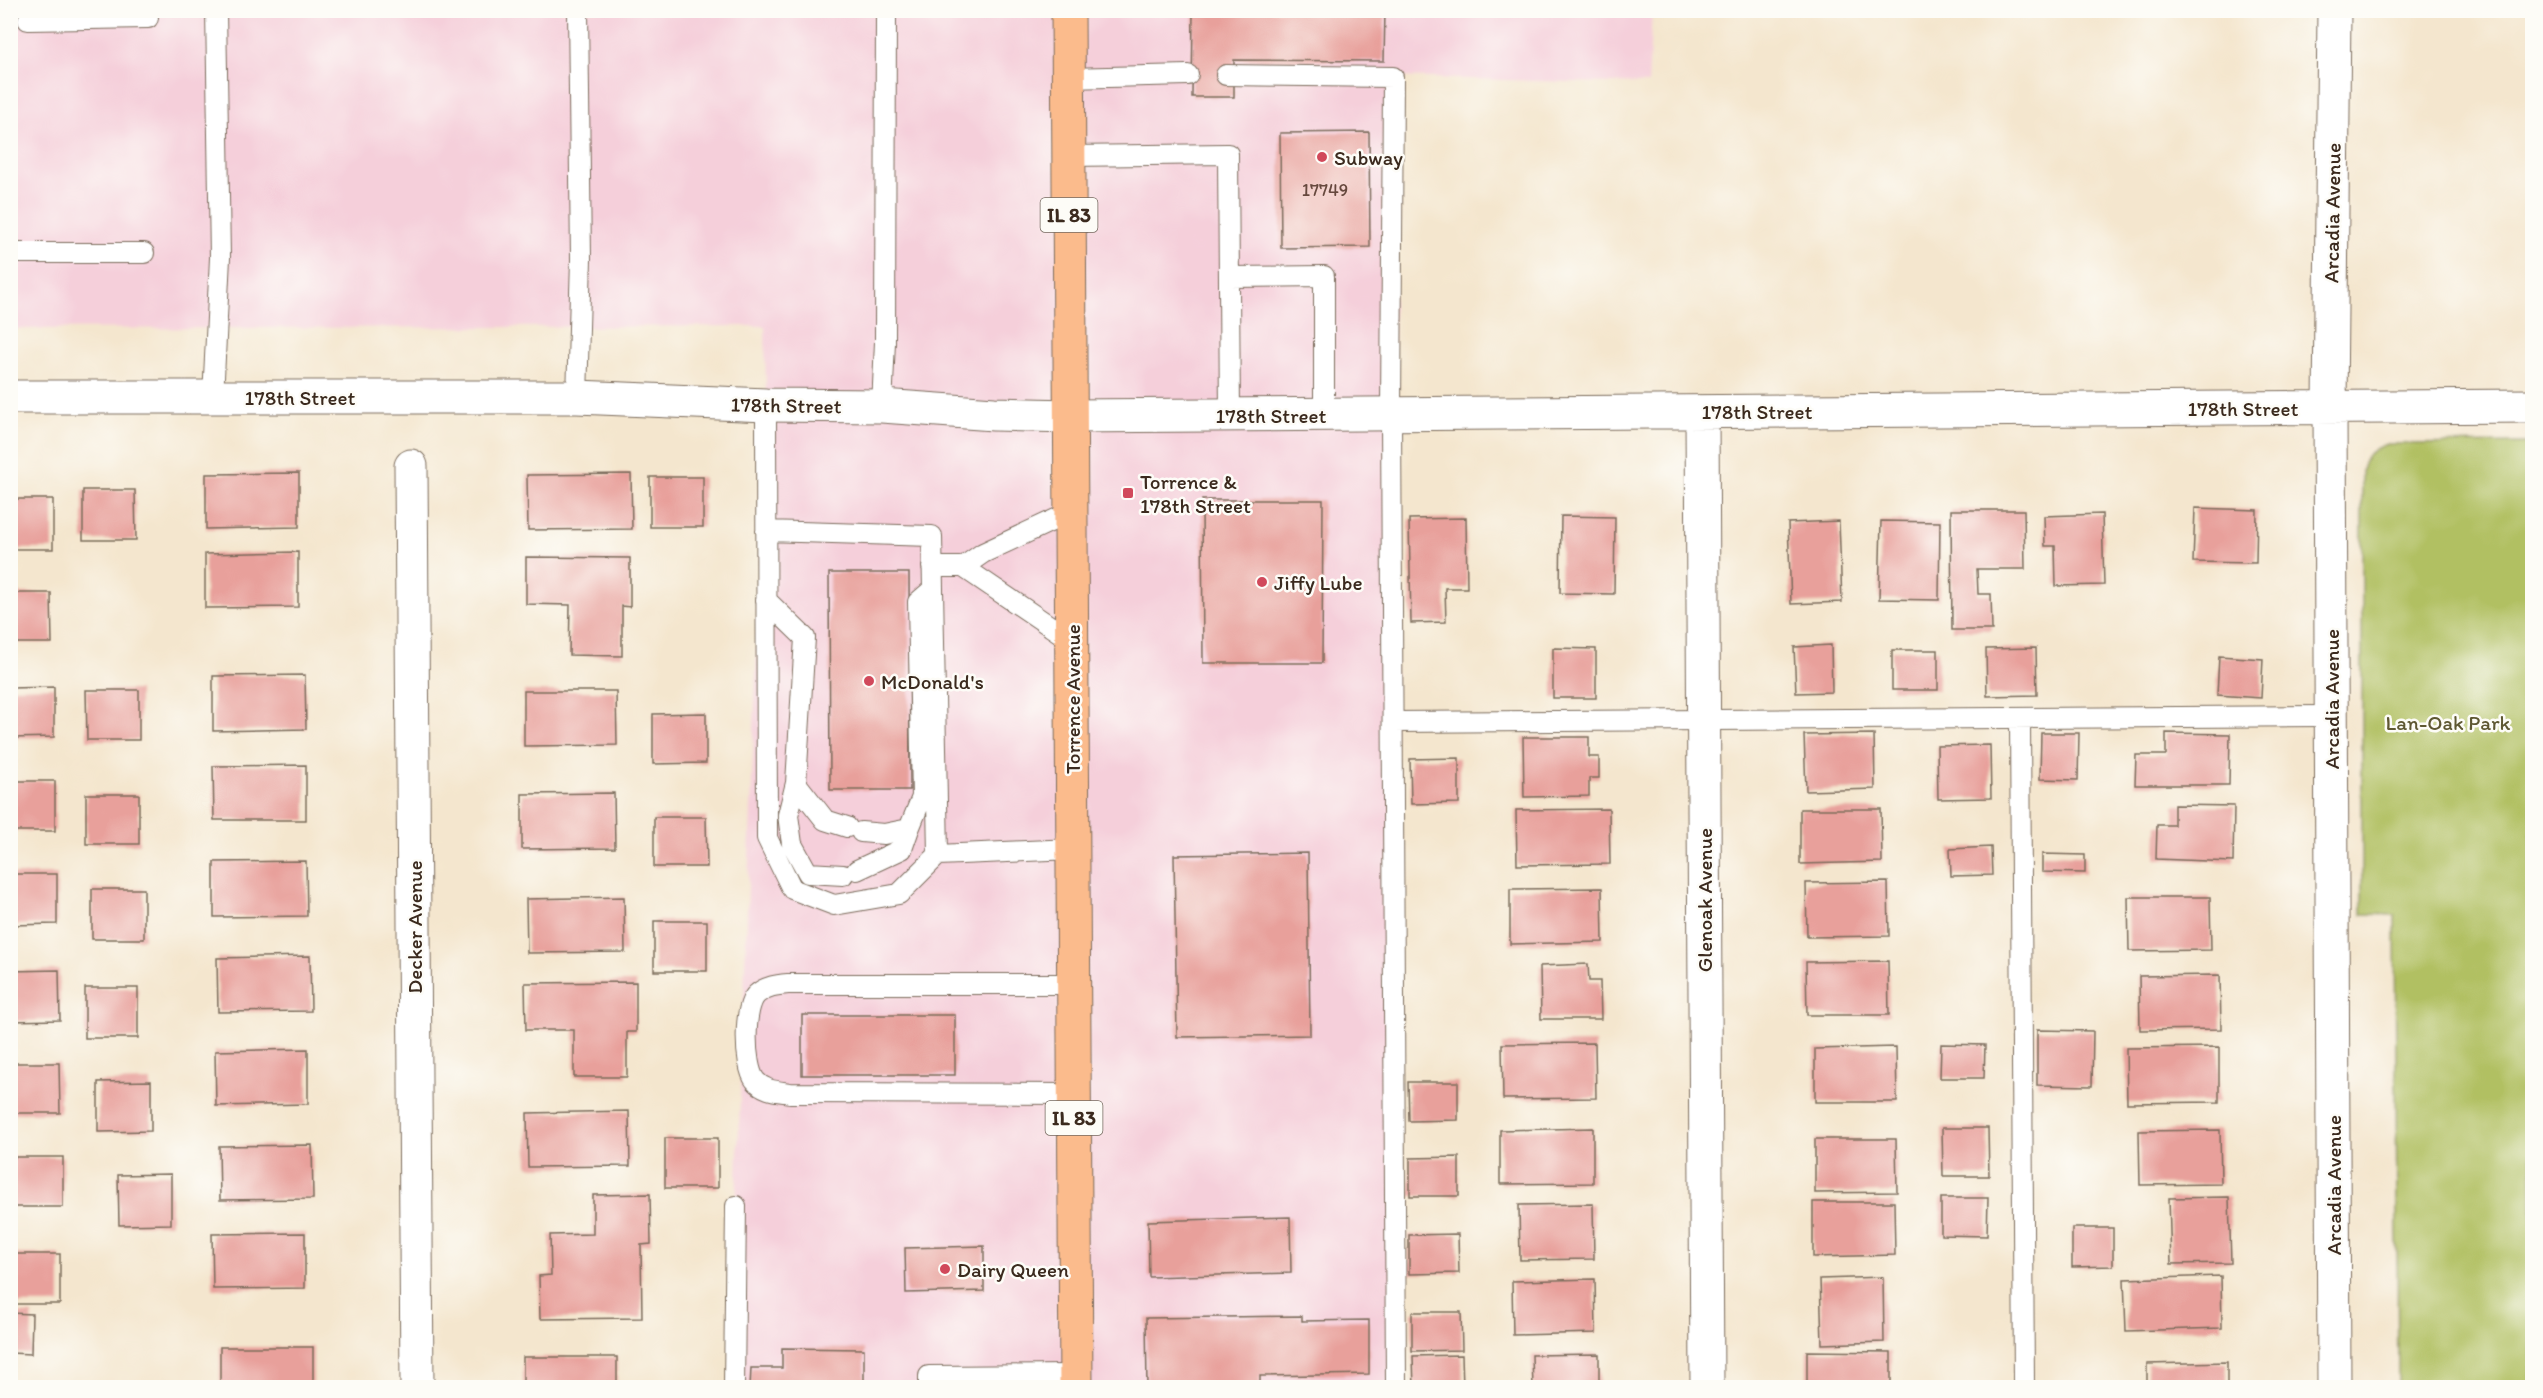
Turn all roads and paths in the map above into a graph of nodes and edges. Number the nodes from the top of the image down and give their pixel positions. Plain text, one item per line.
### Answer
1 (216, 10) edge
2 (578, 10) edge
3 (886, 10) edge
4 (1068, 10) edge
5 (2334, 10) edge
6 (148, 18) dead end
7 (28, 20) dead end
8 (1188, 75) dead end
9 (1226, 75) dead end
10 (1068, 78) junction
11 (1069, 156) junction
12 (10, 253) edge
13 (144, 253) dead end
14 (1229, 277) junction
15 (10, 397) edge
16 (213, 397) junction
17 (577, 397) junction
18 (766, 405) junction
19 (882, 406) junction
20 (2532, 406) edge
21 (2330, 407) junction
22 (1702, 412) junction
23 (1324, 414) junction
24 (1391, 414) junction
25 (1230, 415) junction
26 (1070, 416) junction
27 (411, 466) dead end
28 (1071, 512) junction
29 (766, 531) junction
30 (932, 567) junction
31 (963, 567) junction
32 (933, 589) junction
33 (766, 600) junction
34 (1072, 641) junction
35 (2331, 716) junction
36 (2020, 718) junction
37 (1703, 720) junction
38 (1393, 722) junction
39 (796, 783) junction
40 (909, 829) junction
41 (1073, 849) junction
42 (938, 855) junction
43 (1074, 984) junction
44 (1074, 1094) junction
45 (736, 1206) dead end
46 (1076, 1381) edge
47 (417, 1388) edge
48 (734, 1388) edge
49 (929, 1388) edge
50 (1396, 1388) edge
51 (1707, 1388) edge
52 (2024, 1388) edge
53 (2334, 1388) edge

1 - 16 lane
2 - 17 lane
3 - 19 lane
4 - 10 main road, Torrence Avenue / IL 83
5 - 21 street, Arcadia Avenue
6 - 7 lane
8 - 10 lane
9 - 24 lane
10 - 11 main road, Torrence Avenue / IL 83
11 - 14 lane
11 - 26 main road, Torrence Avenue / IL 83
12 - 13 lane
14 - 23 lane
14 - 25 lane
15 - 16 street, 178th Street
16 - 17 street, 178th Street
17 - 18 street, 178th Street
18 - 19 street, 178th Street
18 - 29 lane
19 - 26 street, 178th Street
20 - 21 street, 178th Street
21 - 22 street, 178th Street
21 - 35 street, Arcadia Avenue
22 - 24 street, 178th Street
22 - 37 street, Glenoak Avenue
23 - 24 street, 178th Street
23 - 25 street, 178th Street
24 - 38 lane
25 - 26 street, 178th Street
26 - 28 main road, Torrence Avenue / IL 83
27 - 47 street, Decker Avenue
28 - 31 lane
28 - 34 main road, Torrence Avenue / IL 83
29 - 30 lane
29 - 33 lane
30 - 31 lane
30 - 32 lane
31 - 34 lane
32 - 40 lane
32 - 42 lane
33 - 39 lane
33 - 42 lane
34 - 41 main road, Torrence Avenue / IL 83
35 - 36 lane
35 - 53 street, Arcadia Avenue
36 - 37 lane
36 - 52 lane
37 - 38 lane
37 - 51 street, Glenoak Avenue
38 - 50 lane
39 - 40 lane
39 - 40 lane
41 - 42 lane
41 - 43 main road, Torrence Avenue / IL 83
43 - 44 main road, Torrence Avenue / IL 83
43 - 44 lane
44 - 46 main road, Torrence Avenue / IL 83
45 - 48 lane
46 - 49 lane

